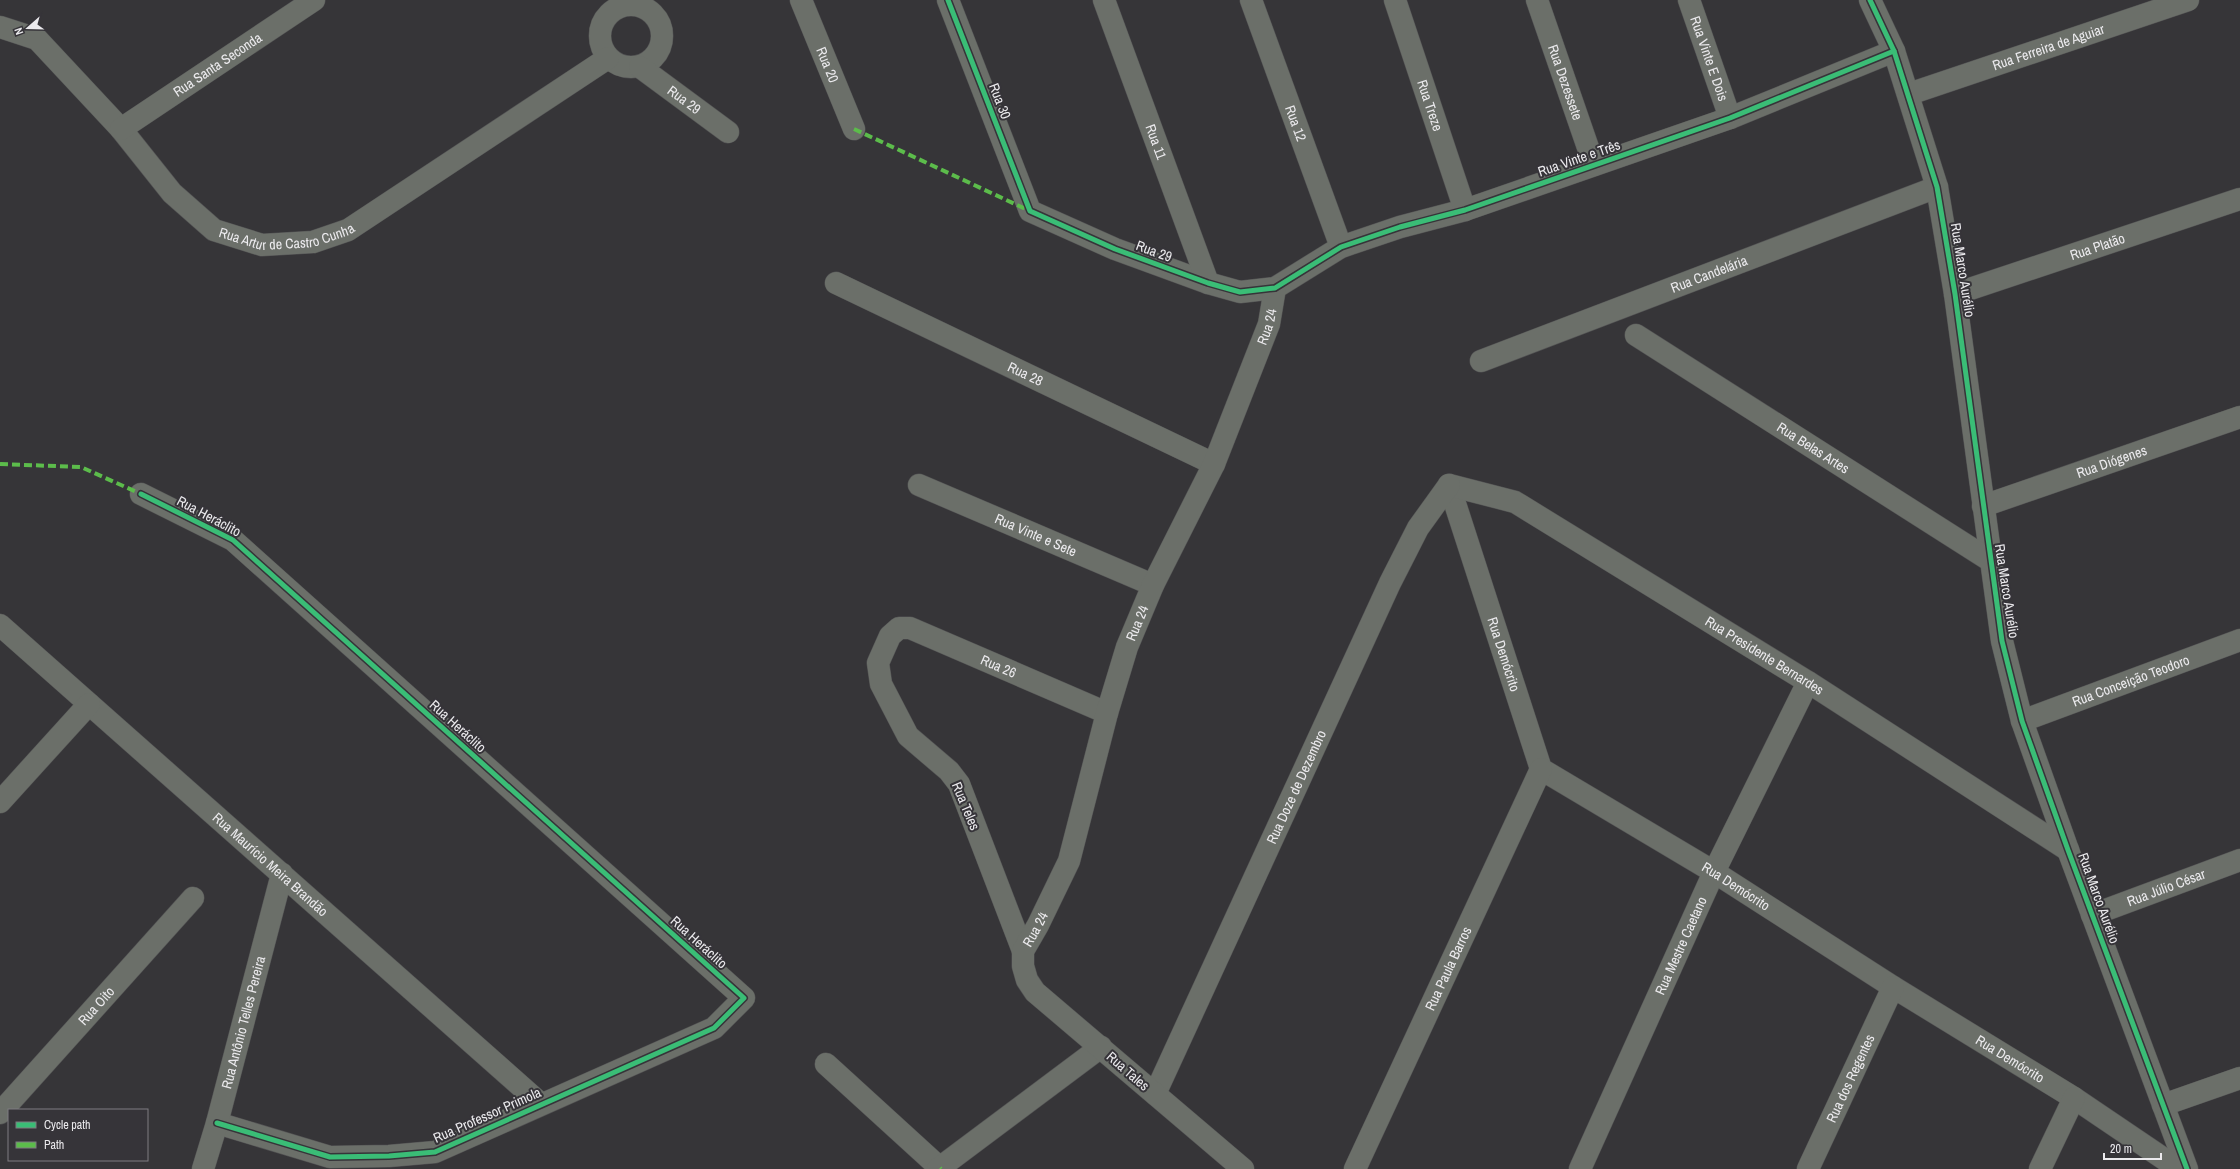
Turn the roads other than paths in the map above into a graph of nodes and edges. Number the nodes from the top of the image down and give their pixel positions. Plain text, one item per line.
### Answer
1 (314, 0) edge
2 (801, 0) edge
3 (948, 0) edge
4 (1104, 0) edge
5 (1251, 0) edge
6 (1395, 0) edge
7 (1537, 0) edge
8 (1688, 0) edge
9 (1870, 0) edge
10 (2188, 0) edge
11 (615, 4) edge
12 (0, 27) edge
13 (1894, 51) junction
14 (608, 58) junction
15 (640, 67) junction
16 (1909, 94) junction
17 (1730, 118) junction
18 (121, 128) junction
19 (854, 129) dead end
20 (728, 132) dead end
21 (1594, 165) junction
22 (1937, 187) junction
23 (2240, 199) edge
24 (1465, 210) junction
25 (1030, 211) joint
26 (1341, 247) junction
27 (836, 283) dead end
28 (1208, 283) junction
29 (1275, 288) junction
30 (1955, 294) junction
31 (1636, 335) dead end
32 (1481, 361) dead end
33 (2240, 417) edge
34 (1214, 464) junction
35 (919, 485) dead end
36 (1449, 486) junction
37 (140, 494) dead end
38 (1983, 506) junction
39 (1991, 560) junction
40 (1153, 585) junction
41 (0, 625) edge
42 (890, 636) joint
43 (2240, 640) edge
44 (1808, 682) junction
45 (89, 704) junction
46 (1107, 713) junction
47 (2022, 721) junction
48 (1542, 769) junction
49 (0, 802) edge
50 (2068, 850) junction
51 (2240, 860) edge
52 (1714, 872) junction
53 (282, 874) junction
54 (193, 898) dead end
55 (2092, 915) junction
56 (1023, 958) junction
57 (1893, 987) junction
58 (744, 998) joint
59 (1101, 1047) junction
60 (826, 1064) dead end
61 (2240, 1078) edge
62 (1155, 1094) junction
63 (2074, 1098) junction
64 (541, 1104) junction
65 (2163, 1105) junction
66 (0, 1113) edge
67 (217, 1123) junction
68 (203, 1169) edge
69 (939, 1169) edge
70 (1243, 1169) edge
71 (1355, 1169) edge
72 (1580, 1169) edge
73 (1808, 1169) edge
74 (2040, 1169) edge
75 (2179, 1169) edge
76 (2187, 1169) edge

1 - 18 street, Rua Santa Seconda
2 - 19 street, Rua 20
3 - 25 street, Rua 30
4 - 28 street, Rua 11
5 - 26 street, Rua 12
6 - 24 street, Rua Treze
7 - 21 street, Rua Dezessete
8 - 17 street, Rua Vinte E Dois
9 - 13 street, Rua Marco Aurélio
10 - 16 street, Rua Ferreira de Aguiar
11 - 14 street
11 - 15 street
12 - 18 street, Rua Artur de Castro Cunha
13 - 16 street, Rua Marco Aurélio
13 - 17 street, Rua Vinte e Três
14 - 15 street
14 - 18 street, Rua Artur de Castro Cunha
15 - 20 street, Rua 29
16 - 22 street, Rua Marco Aurélio
17 - 21 street, Rua Vinte e Três
21 - 24 street, Rua Vinte e Três
22 - 30 street, Rua Marco Aurélio
22 - 32 street, Rua Candelária
23 - 30 street, Rua Platão
24 - 26 street, Rua Vinte e Três
25 - 28 street, Rua 29
26 - 29 street, Rua Vinte e Três
27 - 34 street, Rua 28
28 - 29 street, Rua 29
29 - 34 street, Rua 24
30 - 38 street, Rua Marco Aurélio
31 - 39 street, Rua Belas Artes
33 - 38 street, Rua Diógenes
34 - 40 street, Rua 24
35 - 40 street, Rua Vinte e Sete
36 - 44 street, Rua Presidente Bernardes
36 - 48 street, Rua Demócrito
36 - 62 street, Rua Doze de Dezembro
37 - 58 street, Rua Heráclito
38 - 39 street, Rua Marco Aurélio
39 - 47 street, Rua Marco Aurélio
40 - 46 street, Rua 24
41 - 45 street, Rua Maurício Meira Brandão
42 - 46 street, Rua 26
42 - 56 street, Rua Teles
43 - 47 street, Rua Conceição Teodoro
44 - 50 street, Rua Presidente Bernardes
44 - 52 street, Rua Mestre Caetano
45 - 49 street
45 - 53 street, Rua Maurício Meira Brandão
46 - 56 street, Rua 24
47 - 50 street, Rua Marco Aurélio
48 - 52 street, Rua Demócrito
48 - 71 street, Rua Paula Barros
50 - 55 street, Rua Marco Aurélio
51 - 55 street, Rua Júlio César
52 - 57 street, Rua Demócrito
52 - 72 street, Rua Mestre Caetano
53 - 64 street, Rua Maurício Meira Brandão
53 - 67 street, Rua Antônio Telles Pereira
54 - 66 street, Rua Oito
55 - 65 street, Rua Marco Aurélio
56 - 59 street, Rua Tales
57 - 63 street, Rua Demócrito
57 - 73 street, Rua dos Regentes
58 - 64 street, Rua Professor Primola
59 - 62 street, Rua Tales
59 - 69 street
60 - 69 street
61 - 65 street
62 - 70 street, Rua Tales
63 - 74 street
63 - 75 street, Rua Demócrito
64 - 67 street, Rua Professor Primola
65 - 76 street, Rua Marco Aurélio
67 - 68 street, Rua Antônio Telles Pereira

